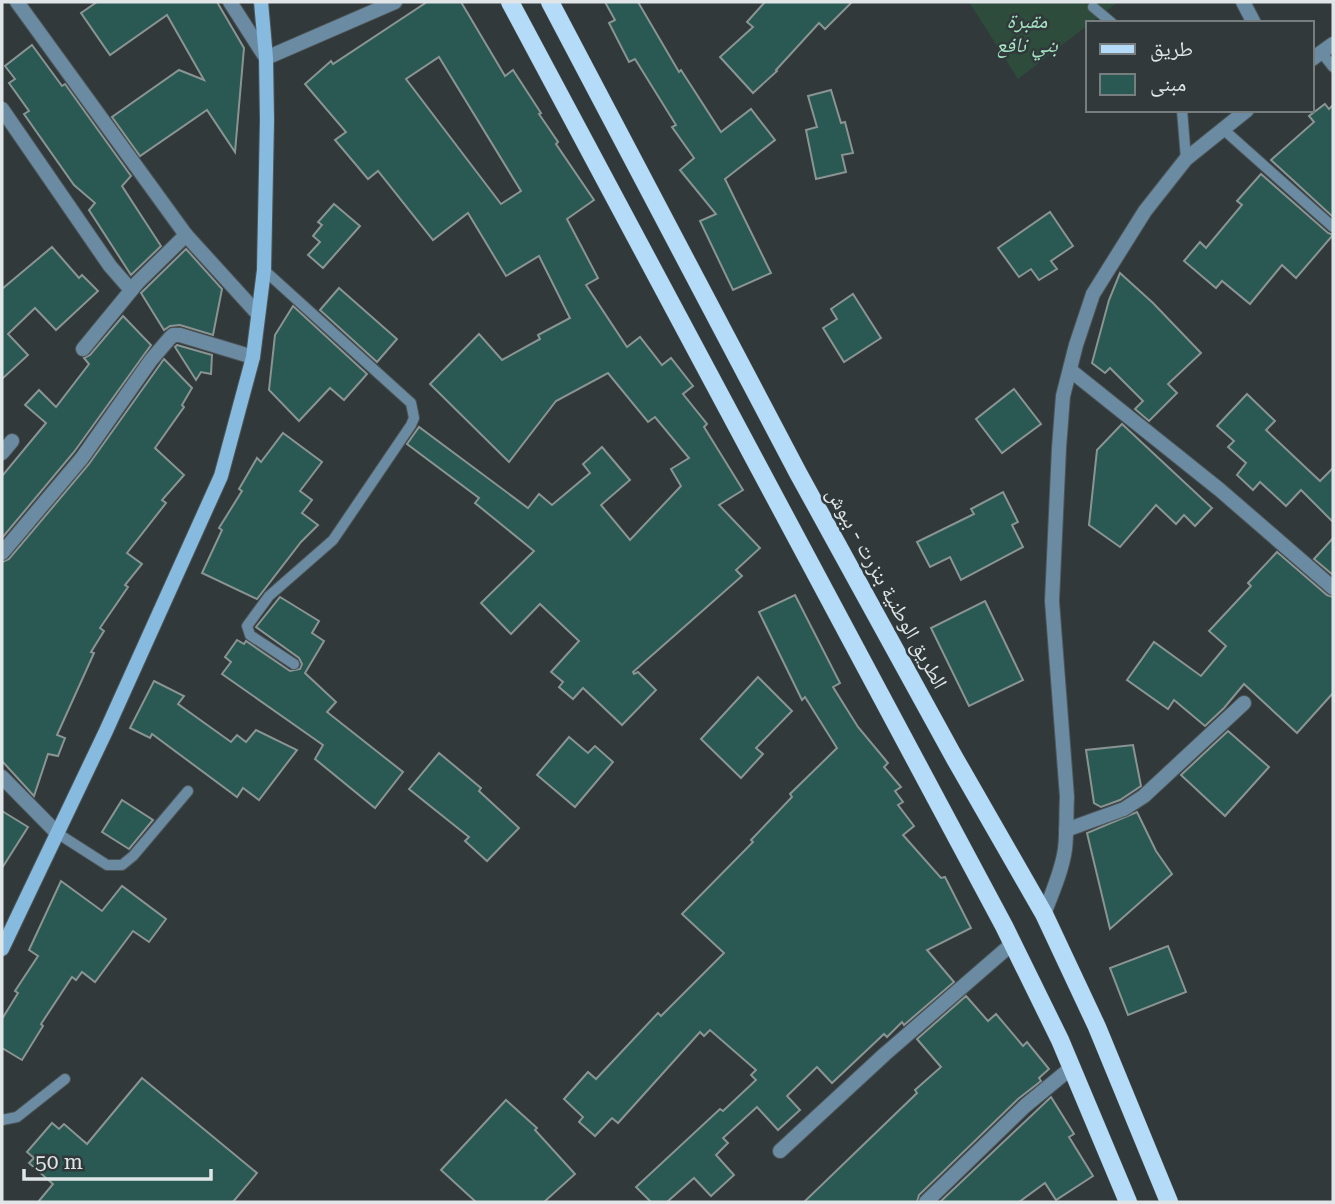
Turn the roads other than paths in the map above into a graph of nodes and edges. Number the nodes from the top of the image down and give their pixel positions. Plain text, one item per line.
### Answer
1 (17, 2) edge
2 (230, 2) edge
3 (261, 2) edge
4 (396, 2) edge
5 (510, 2) edge
6 (550, 2) edge
7 (1243, 2) edge
8 (1093, 7) dead end
9 (1110, 21) edge
10 (1253, 21) edge
11 (1322, 52) edge
12 (266, 58) junction
13 (1333, 66) edge
14 (2, 109) edge
15 (1182, 112) edge
16 (1245, 112) edge
17 (1224, 130) junction
18 (1186, 159) junction
19 (1333, 227) edge
20 (186, 234) junction
21 (264, 270) junction
22 (131, 290) junction
23 (258, 314) junction
24 (83, 349) dead end
25 (253, 357) junction
26 (1070, 370) junction
27 (12, 441) dead end
28 (2, 453) edge
29 (2, 553) edge
30 (1333, 588) edge
31 (293, 664) dead end
32 (1244, 703) dead end
33 (2, 777) edge
34 (188, 791) dead end
35 (1066, 830) junction
36 (57, 833) junction
37 (1044, 914) junction
38 (1013, 943) junction
39 (2, 949) edge
40 (1071, 1068) junction
41 (65, 1079) dead end
42 (2, 1120) edge
43 (780, 1151) dead end
44 (926, 1202) edge
45 (1128, 1202) edge
46 (1169, 1202) edge

1 - 20 street
2 - 12 street
3 - 12 street
4 - 12 street
5 - 38 main road
6 - 37 main road, الطريق الوطنية بنزرت - ببوش
7 - 10 street
8 - 9 lane
11 - 13 lane
12 - 21 street
14 - 22 street
15 - 18 lane
16 - 17 street
17 - 18 street
17 - 19 lane
18 - 26 street
20 - 22 street
20 - 23 street
21 - 23 street
21 - 31 lane
22 - 24 street
23 - 25 street
25 - 29 street
25 - 36 street
26 - 30 street
26 - 35 street
27 - 28 street
32 - 35 street
33 - 36 street
34 - 36 lane
35 - 37 street
36 - 39 street
37 - 46 main road, الطريق الوطنية بنزرت - ببوش
38 - 40 main road
38 - 43 street
40 - 44 street
40 - 45 main road
41 - 42 lane

